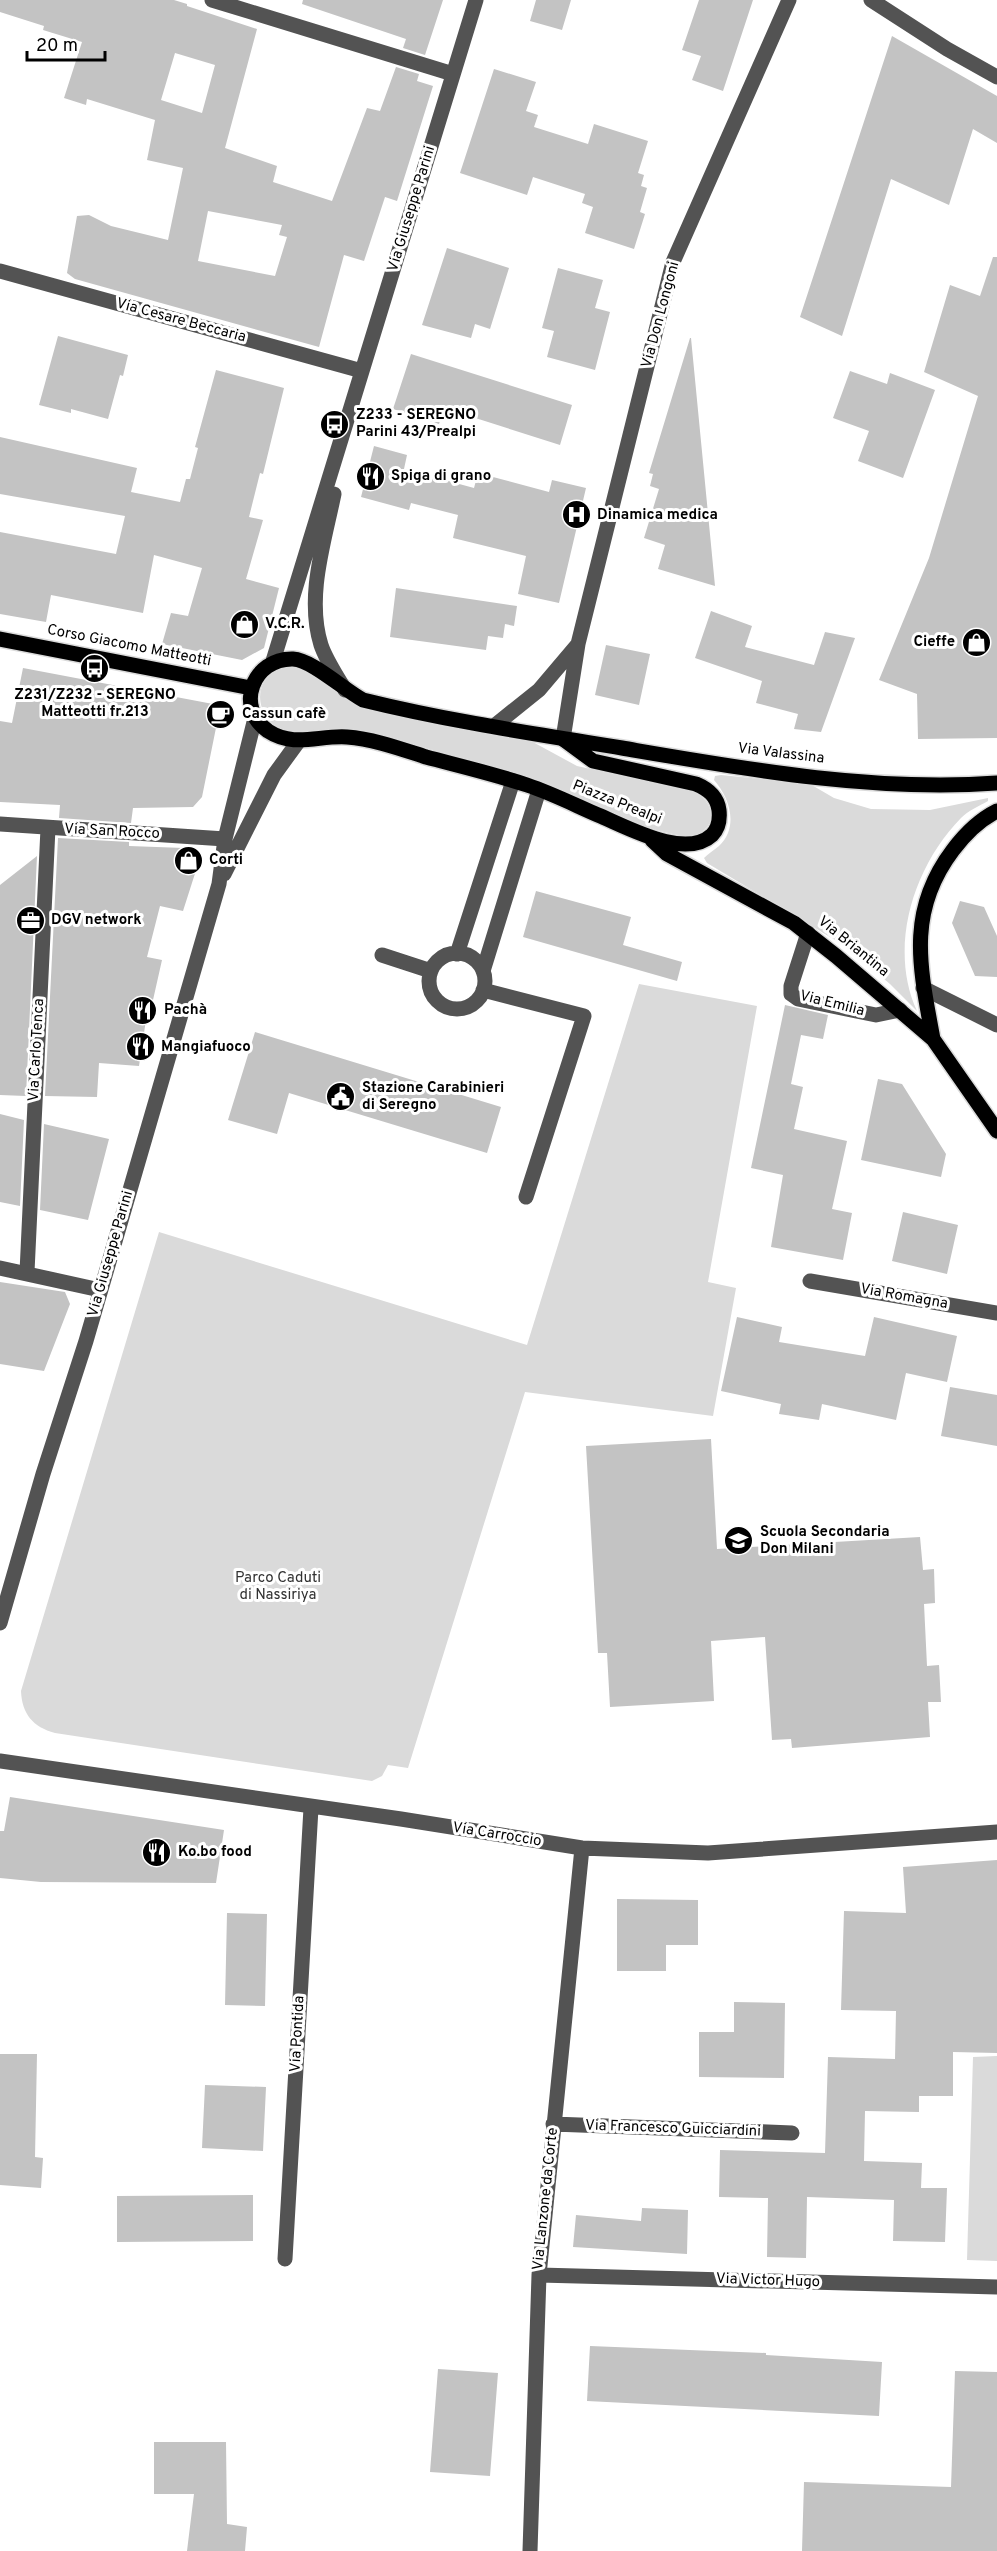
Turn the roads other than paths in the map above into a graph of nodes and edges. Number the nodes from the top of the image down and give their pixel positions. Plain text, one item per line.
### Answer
1 (212, 0) edge
2 (476, 0) edge
3 (789, 0) edge
4 (871, 0) edge
5 (453, 74) junction
6 (997, 77) edge
7 (0, 271) edge
8 (362, 371) junction
9 (349, 418) junction
10 (0, 639) edge
11 (579, 645) junction
12 (273, 661) junction
13 (251, 688) junction
14 (345, 690) junction
15 (255, 718) junction
16 (494, 726) junction
17 (563, 739) junction
18 (298, 742) junction
19 (513, 781) junction
20 (997, 783) edge
21 (539, 790) junction
22 (997, 810) edge
23 (0, 824) edge
24 (48, 828) junction
25 (647, 836) junction
26 (225, 839) junction
27 (219, 884) junction
28 (808, 933) junction
29 (457, 954) junction
30 (382, 955) dead end
31 (431, 971) junction
32 (483, 971) junction
33 (923, 988) junction
34 (483, 990) junction
35 (900, 1010) junction
36 (997, 1025) edge
37 (933, 1039) junction
38 (997, 1131) edge
39 (526, 1197) dead end
40 (0, 1268) edge
41 (27, 1272) junction
42 (810, 1281) dead end
43 (100, 1290) junction
44 (997, 1313) edge
45 (0, 1623) edge
46 (0, 1761) edge
47 (310, 1808) junction
48 (997, 1832) edge
49 (582, 1848) junction
50 (553, 2124) junction
51 (792, 2133) dead end
52 (285, 2259) dead end
53 (538, 2275) junction
54 (997, 2287) edge
55 (530, 2551) edge

1 - 5 street
2 - 5 street, Via Giuseppe Parini
3 - 11 street, Via Don Longoni
4 - 6 street
5 - 8 street, Via Giuseppe Parini
7 - 8 street, Via Cesare Beccaria
8 - 9 street, Via Giuseppe Parini
9 - 12 street, Via Giuseppe Parini
9 - 14 street, Via Giuseppe Parini
10 - 13 main road, Corso Giacomo Matteotti
11 - 16 street, Via Don Longoni
11 - 17 street, Via Don Longoni
12 - 13 main road
12 - 14 main road, Piazza Prealpi
13 - 15 main road
14 - 16 main road, Piazza Prealpi
15 - 18 main road, Piazza Prealpi
15 - 26 street, Via Giuseppe Parini
16 - 17 main road, Piazza Prealpi
17 - 20 main road, Via Valassina
17 - 25 main road, Piazza Prealpi
18 - 19 main road, Piazza Prealpi
18 - 27 street, Via Giuseppe Parini
19 - 21 main road, Piazza Prealpi
19 - 29 street
21 - 25 main road, Piazza Prealpi
21 - 32 street
22 - 33 main road
23 - 24 street, Via San Rocco
24 - 26 street, Via San Rocco
24 - 41 street, Via Carlo Tenca
25 - 28 main road, Via Briantina
26 - 27 street, Via Giuseppe Parini
27 - 43 street, Via Giuseppe Parini
28 - 35 main road, Via Briantina
28 - 35 street, Via Emilia
29 - 31 street
29 - 32 street
30 - 31 street
31 - 34 street
32 - 34 street
33 - 36 street
33 - 37 main road
34 - 39 street
35 - 37 main road, Via Briantina
37 - 38 main road, Via Briantina
40 - 41 street
41 - 43 street
42 - 44 street, Via Romagna
43 - 45 street, Via Giuseppe Parini
46 - 47 street, Via Carroccio
47 - 49 street, Via Carroccio
47 - 52 street, Via Pontida
48 - 49 street, Via Carroccio
49 - 50 street, Via Lanzone da Corte
50 - 51 street, Via Francesco Guicciardini
50 - 53 street, Via Lanzone da Corte
53 - 54 street, Via Victor Hugo
53 - 55 street, Via Lanzone da Corte

